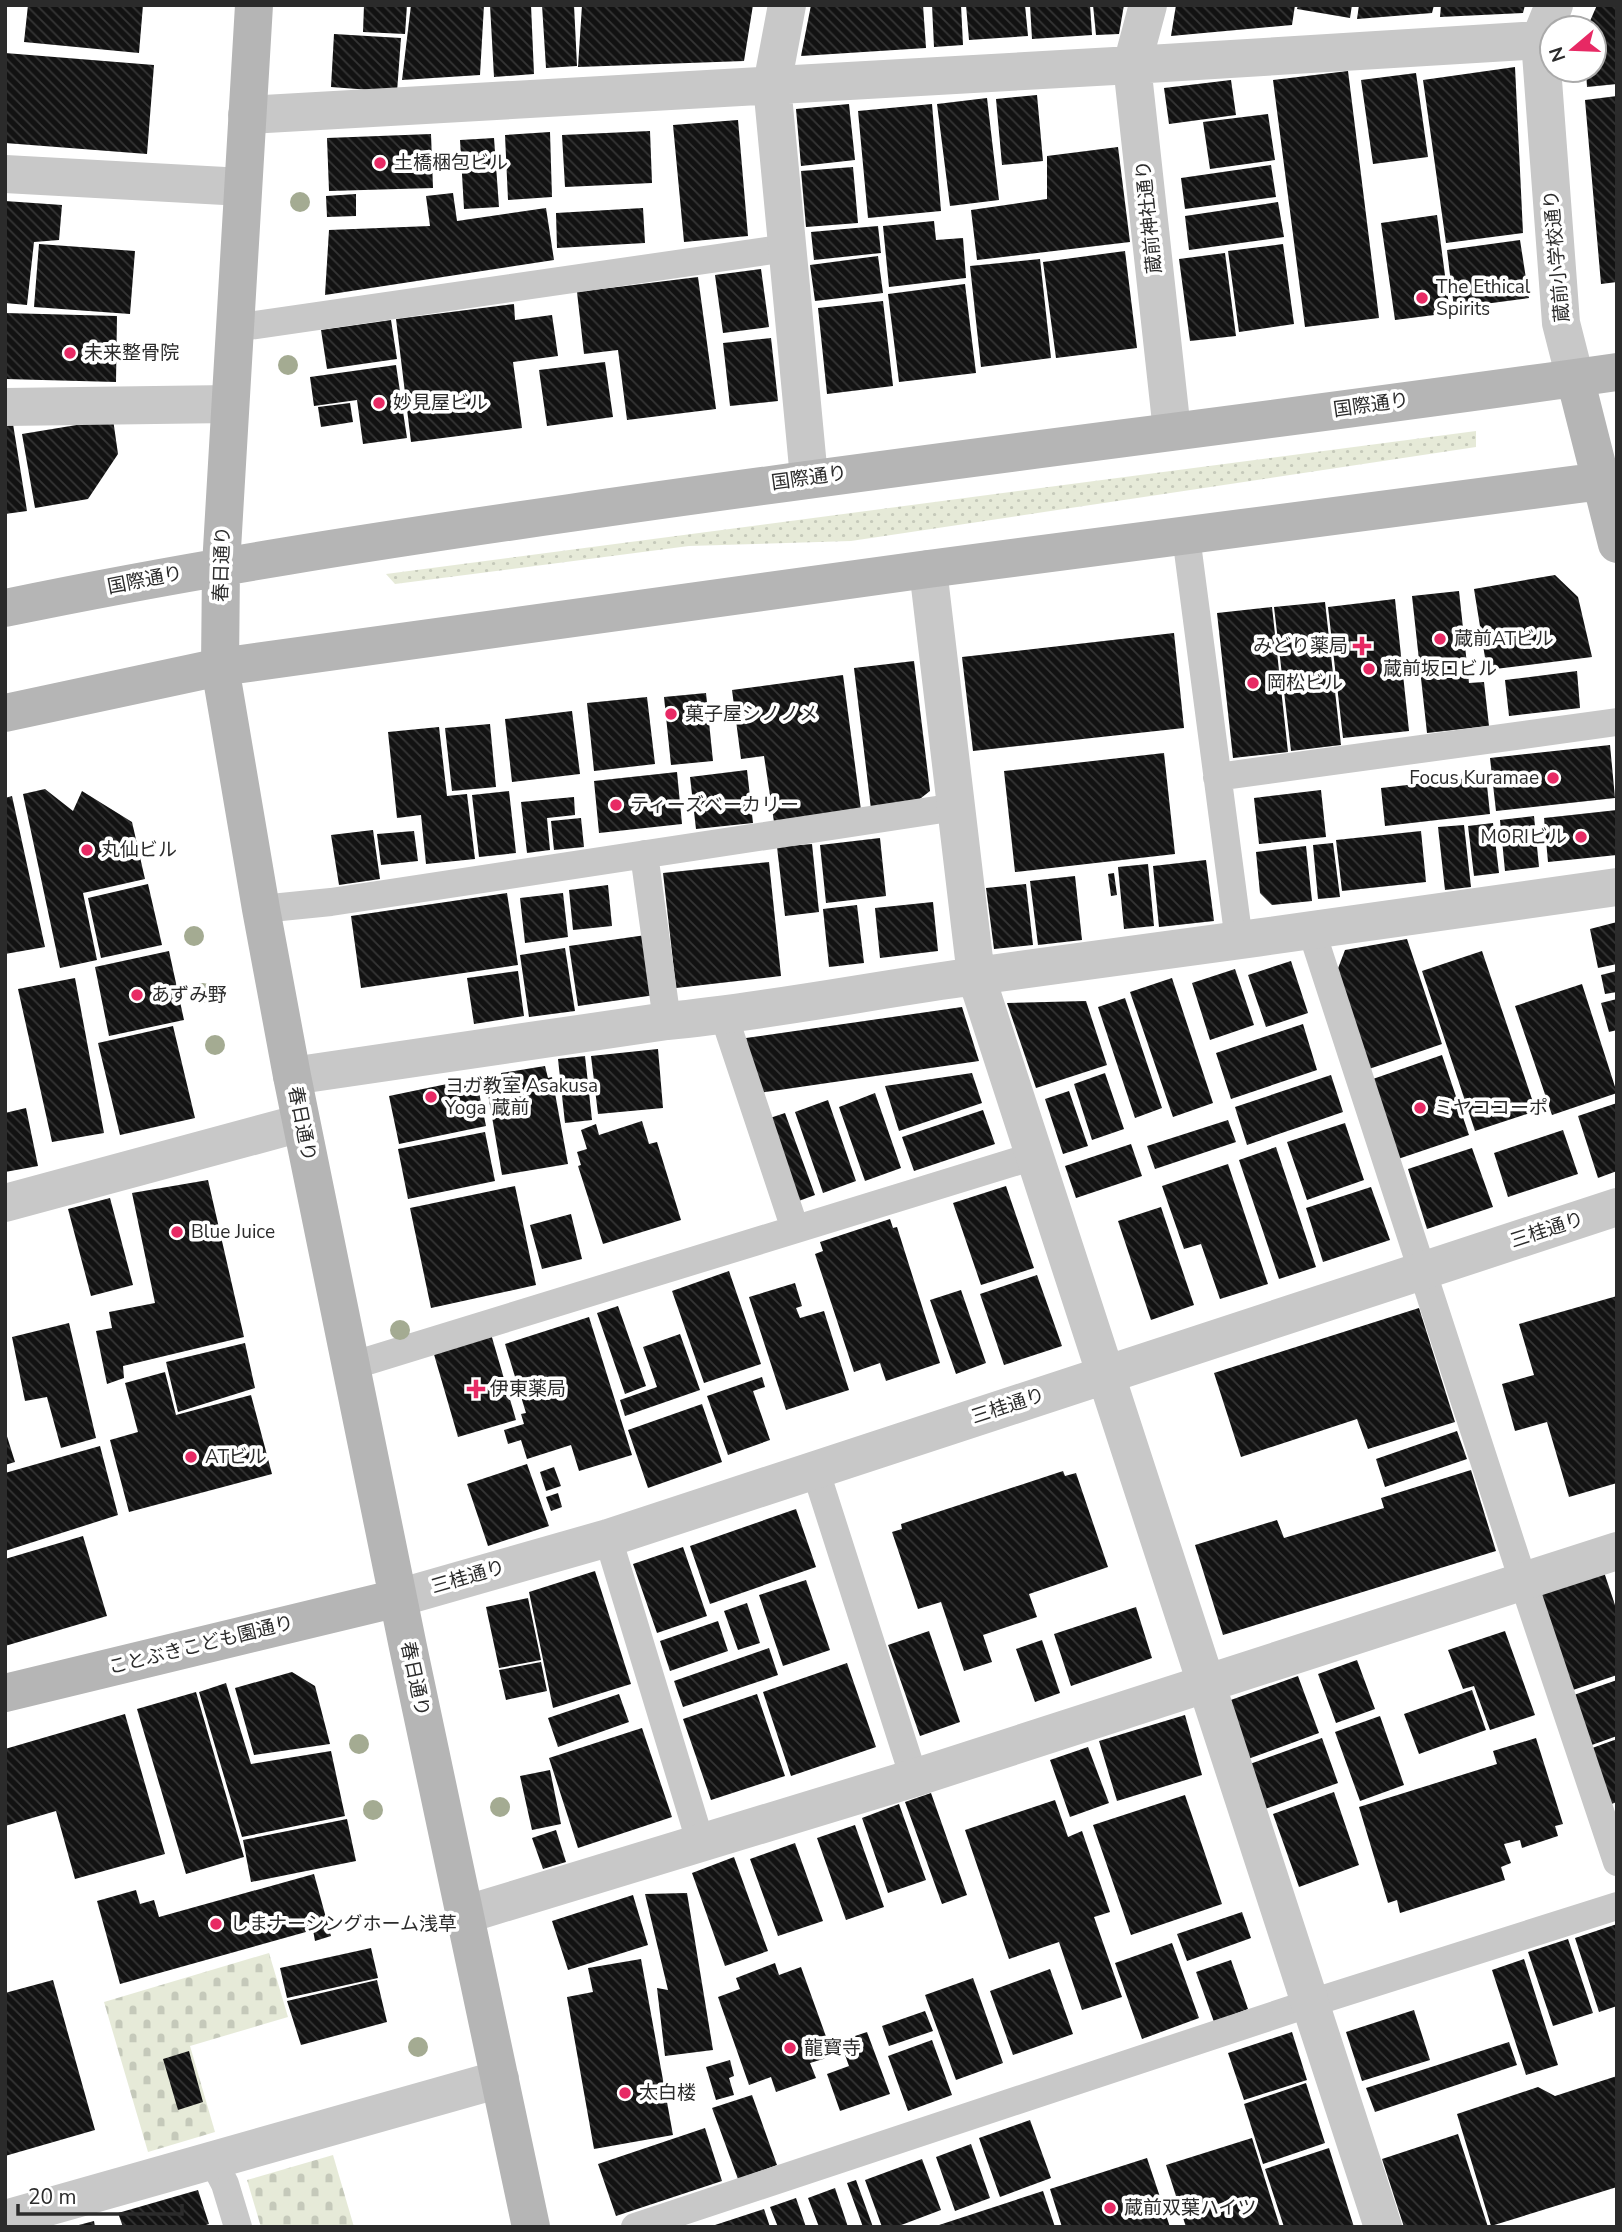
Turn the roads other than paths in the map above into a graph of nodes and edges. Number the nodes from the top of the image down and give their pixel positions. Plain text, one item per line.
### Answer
1 (254, 5) edge
2 (787, 5) edge
3 (1148, 5) edge
4 (1538, 23) edge
5 (1132, 65) junction
6 (1550, 84) edge
7 (772, 85) junction
8 (247, 115) junction
9 (5, 174) edge
10 (243, 187) junction
11 (787, 248) junction
12 (235, 328) junction
13 (1617, 372) edge
14 (1575, 378) junction
15 (230, 404) junction
16 (5, 407) edge
17 (1172, 431) junction
18 (809, 478) junction
19 (1609, 480) edge
20 (1186, 536) junction
21 (1617, 544) edge
22 (221, 566) junction
23 (928, 569) junction
24 (5, 608) edge
25 (220, 667) junction
26 (5, 713) edge
27 (1617, 722) edge
28 (1217, 777) junction
29 (956, 807) junction
30 (644, 854) junction
31 (1617, 887) edge
32 (261, 909) junction
33 (1312, 932) junction
34 (1239, 941) junction
35 (976, 976) junction
36 (724, 1016) junction
37 (667, 1021) junction
38 (292, 1076) junction
39 (301, 1123) junction
40 (1034, 1156) junction
41 (5, 1203) edge
42 (1617, 1207) edge
43 (795, 1229) junction
44 (1422, 1270) junction
45 (351, 1366) junction
46 (1105, 1374) junction
47 (815, 1469) junction
48 (608, 1538) junction
49 (1617, 1551) edge
50 (1523, 1580) junction
51 (398, 1598) junction
52 (1206, 1685) junction
53 (5, 1693) edge
54 (914, 1778) junction
55 (700, 1841) junction
56 (1617, 1862) edge
57 (1617, 1906) edge
58 (464, 1914) junction
59 (1311, 2003) junction
60 (500, 2080) junction
61 (213, 2161) junction
62 (5, 2219) edge
63 (238, 2227) edge
64 (531, 2227) edge
65 (635, 2227) edge
66 (1384, 2227) edge

1 - 8 main road, 春日通り
2 - 7 street
3 - 5 street, 蔵前神社通り
4 - 5 street
5 - 7 street
5 - 17 street, 蔵前神社通り
6 - 14 street, 蔵前小学校通り
7 - 8 street
7 - 11 street
8 - 10 main road, 春日通り
9 - 10 street
10 - 12 main road, 春日通り
11 - 12 lane
11 - 18 street
12 - 15 main road, 春日通り
13 - 14 main road, 国際通り
14 - 17 main road, 国際通り
14 - 19 main road, 蔵前小学校通り
15 - 16 street
15 - 22 main road, 春日通り
17 - 18 main road, 国際通り
18 - 22 main road, 国際通り
19 - 20 main road
19 - 21 main road, 蔵前小学校通り
20 - 23 main road
20 - 28 lane
22 - 24 main road, 国際通り
22 - 25 main road, 春日通り
23 - 25 main road
23 - 29 street
25 - 26 main road
25 - 32 main road, 春日通り
27 - 28 lane
28 - 34 lane
29 - 30 lane
29 - 35 street
30 - 32 lane
30 - 37 lane
31 - 33 street
32 - 38 main road, 春日通り
33 - 34 street
33 - 44 lane
34 - 35 street
35 - 36 street
35 - 40 street
36 - 37 street
36 - 43 lane
37 - 38 street
38 - 39 main road, 春日通り
39 - 41 street
39 - 45 main road, 春日通り
40 - 43 lane
40 - 46 street
42 - 44 street, 三桂通り
43 - 45 lane
44 - 46 street, 三桂通り
44 - 50 lane
45 - 51 main road, 春日通り
46 - 47 street, 三桂通り
46 - 52 street
47 - 48 street, 三桂通り
47 - 54 lane
48 - 51 street, 三桂通り
48 - 55 lane
49 - 50 street
50 - 52 street
50 - 56 lane
51 - 53 main road, ことぶきこども園通り
51 - 58 main road, 春日通り
52 - 54 street
52 - 59 street
54 - 55 street
55 - 58 street
57 - 59 lane
58 - 60 main road, 春日通り
59 - 65 lane
59 - 66 street
60 - 61 street
60 - 64 main road, 春日通り
61 - 62 street
61 - 63 lane

